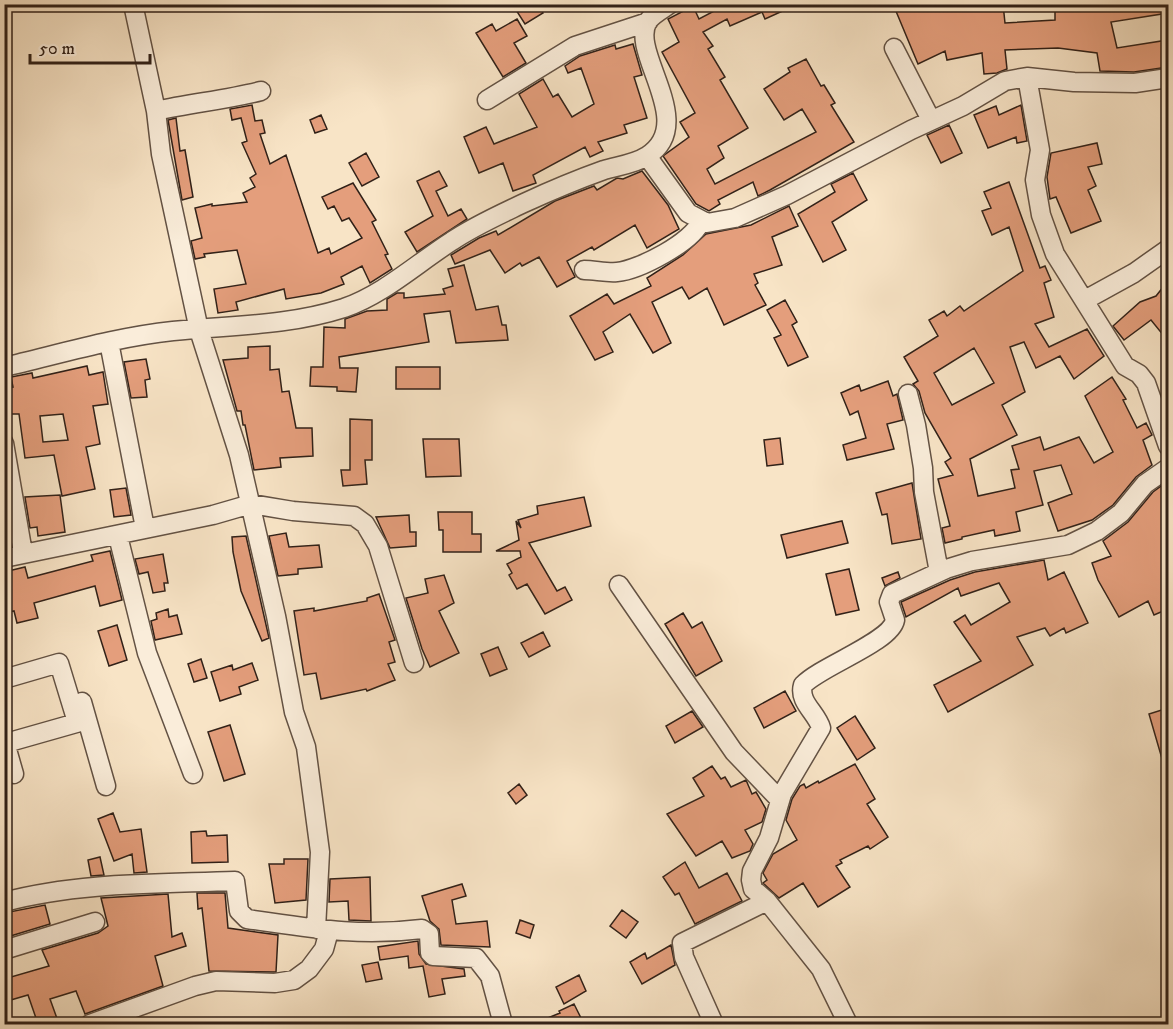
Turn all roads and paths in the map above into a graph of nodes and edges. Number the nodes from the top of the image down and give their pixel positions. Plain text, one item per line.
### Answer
1 (133, 4) edge
2 (670, 4) edge
3 (648, 22) junction
4 (894, 48) dead end
5 (1027, 77) junction
6 (1168, 78) edge
7 (261, 92) dead end
8 (487, 100) dead end
9 (156, 111) junction
10 (931, 120) junction
11 (647, 156) junction
12 (701, 221) junction
13 (1168, 249) edge
14 (584, 270) dead end
15 (1085, 300) junction
16 (199, 330) junction
17 (109, 342) junction
18 (4, 367) edge
19 (908, 394) dead end
20 (4, 443) edge
21 (1168, 446) edge
22 (1168, 468) edge
23 (251, 504) junction
24 (146, 528) junction
25 (117, 536) junction
26 (23, 553) junction
27 (4, 558) edge
28 (939, 572) junction
29 (619, 585) dead end
30 (414, 663) dead end
31 (4, 679) edge
32 (78, 716) junction
33 (5, 741) edge
34 (14, 774) dead end
35 (193, 774) dead end
36 (106, 786) dead end
37 (780, 800) junction
38 (4, 902) edge
39 (767, 902) junction
40 (95, 922) dead end
41 (322, 930) junction
42 (4, 950) edge
43 (713, 1022) dead end
44 (90, 1024) edge
45 (503, 1024) edge
46 (848, 1024) edge

1 - 9 street
2 - 3 street
3 - 8 street
3 - 11 street
4 - 10 street
5 - 6 street
5 - 10 street
5 - 15 street
7 - 9 street
9 - 16 street
10 - 12 street
11 - 12 street
11 - 16 street
12 - 14 street
13 - 15 street
15 - 21 street
16 - 17 street
16 - 23 street
17 - 18 street
17 - 24 street
19 - 28 street
20 - 26 street
22 - 28 street
23 - 24 street
23 - 30 street
23 - 41 street
24 - 25 street
25 - 26 street
25 - 35 street
26 - 27 street
28 - 37 street
29 - 37 street
31 - 32 street
32 - 33 street
32 - 36 street
33 - 34 street
37 - 39 street
38 - 41 street
39 - 43 street
39 - 46 street
40 - 42 street
41 - 44 street
41 - 45 street

